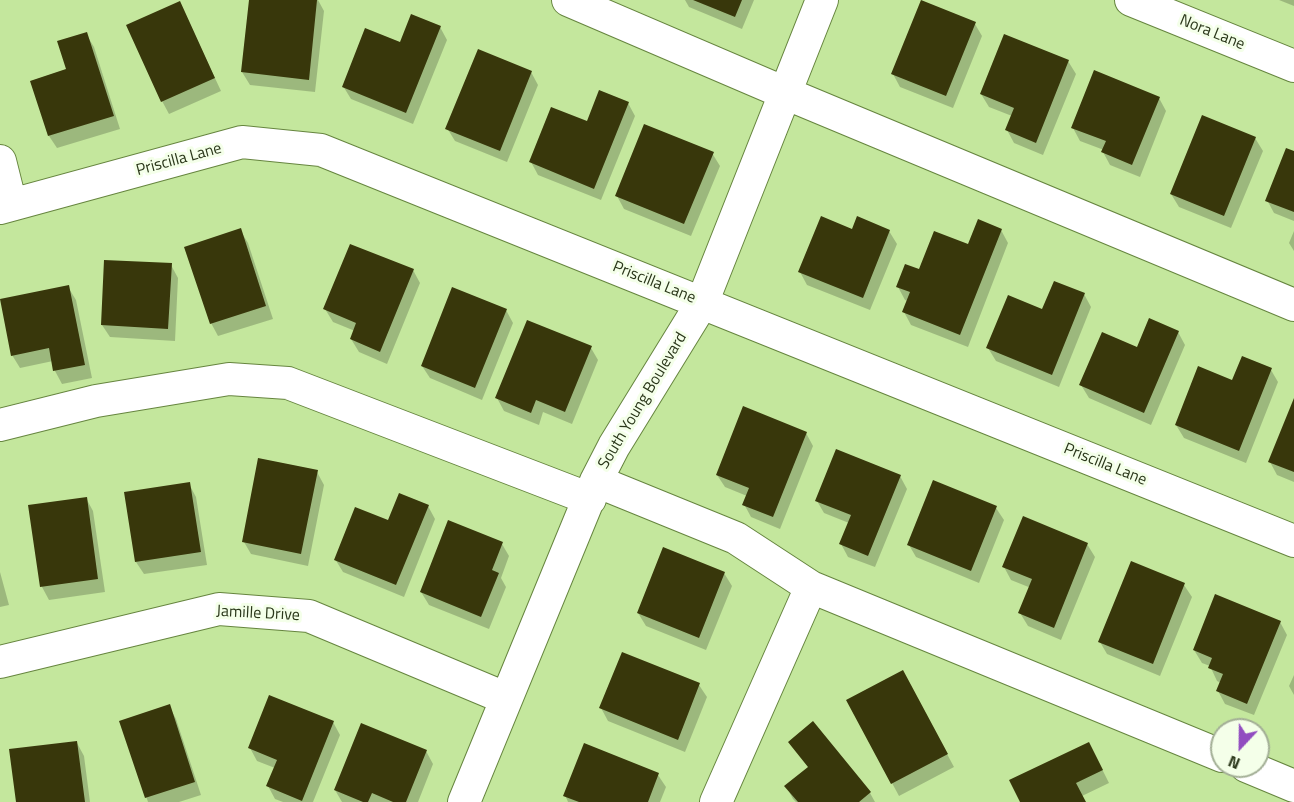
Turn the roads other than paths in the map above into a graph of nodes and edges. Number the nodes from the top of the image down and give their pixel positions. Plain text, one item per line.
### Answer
1 (568, 0) edge
2 (822, 0) edge
3 (1131, 0) edge
4 (1294, 66) edge
5 (785, 93) junction
6 (0, 161) edge
7 (6, 207) edge
8 (702, 303) junction
9 (1294, 305) edge
10 (0, 425) edge
11 (593, 490) junction
12 (1294, 541) edge
13 (812, 586) junction
14 (0, 662) edge
15 (506, 698) junction
16 (1210, 751) edge
17 (1270, 776) edge
18 (1294, 786) edge
19 (464, 802) edge
20 (716, 802) edge

1 - 5 street
2 - 5 street, South Young Boulevard
3 - 4 street, Nora Lane
5 - 8 street, South Young Boulevard
5 - 9 street
6 - 7 street
7 - 8 street, Priscilla Lane
8 - 11 street, South Young Boulevard
8 - 12 street, Priscilla Lane
10 - 11 street
11 - 13 street
11 - 15 street, South Young Boulevard
13 - 16 street
13 - 20 street
14 - 15 street, Jamille Drive
15 - 19 street, South Young Boulevard
17 - 18 street

